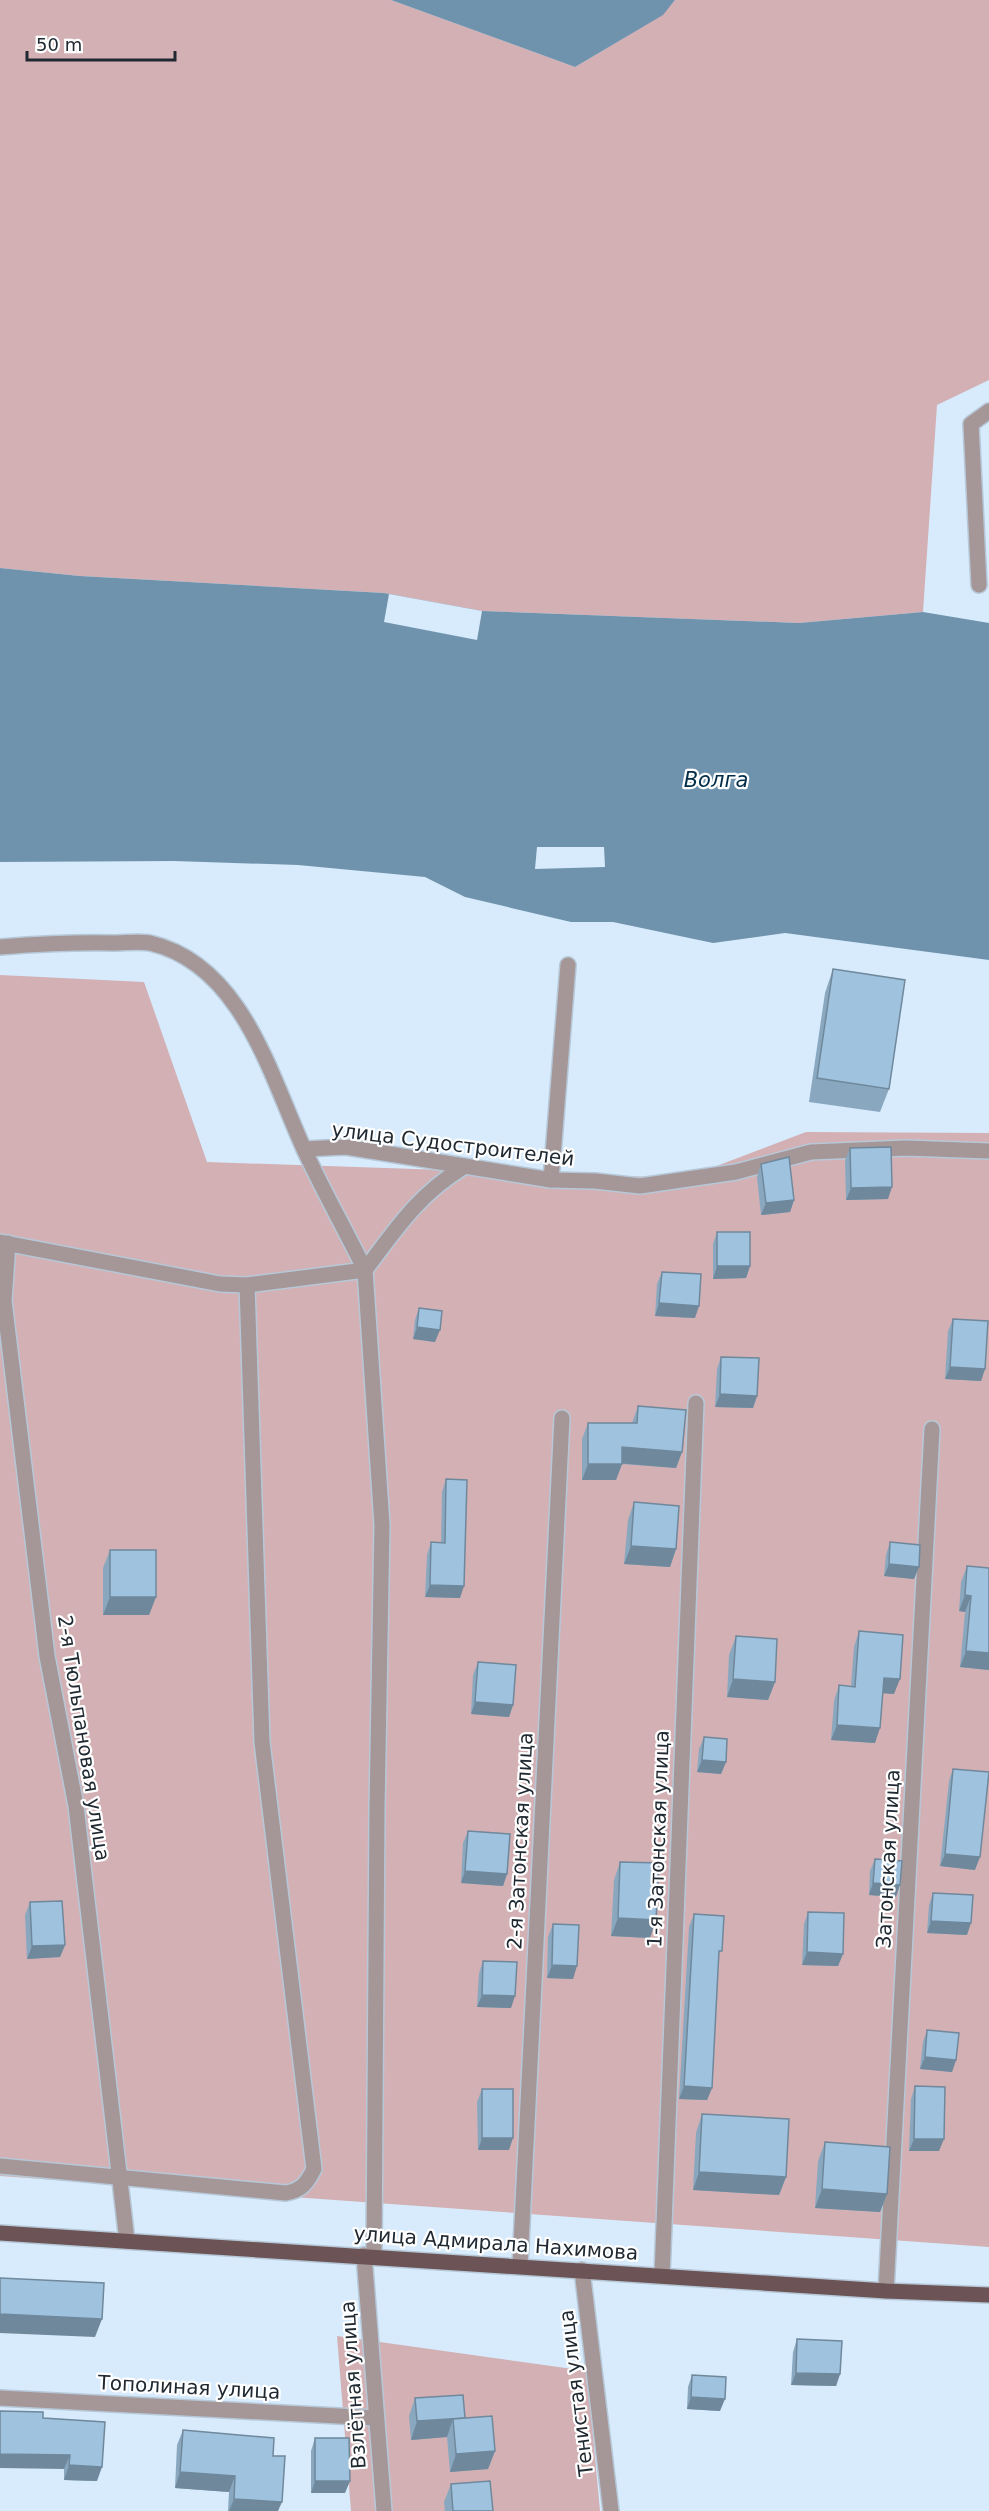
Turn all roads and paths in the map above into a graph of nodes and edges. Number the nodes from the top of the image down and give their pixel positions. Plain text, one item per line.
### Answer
1 (989, 411) edge
2 (979, 585) dead end
3 (0, 947) edge
4 (568, 965) dead end
5 (304, 1149) junction
6 (989, 1151) edge
7 (462, 1168) junction
8 (551, 1180) junction
9 (4, 1242) edge
10 (365, 1270) junction
11 (247, 1285) junction
12 (696, 1403) dead end
13 (562, 1418) dead end
14 (932, 1429) dead end
15 (0, 2166) edge
16 (120, 2179) junction
17 (0, 2233) edge
18 (128, 2241) junction
19 (369, 2256) junction
20 (520, 2265) junction
21 (582, 2270) junction
22 (662, 2276) junction
23 (886, 2291) junction
24 (989, 2295) edge
25 (0, 2398) edge
26 (376, 2418) junction
27 (384, 2511) edge
28 (611, 2511) edge

1 - 2 street
3 - 5 street
4 - 8 street
5 - 7 street, улица Судостроителей
5 - 10 street
6 - 8 street, улица Судостроителей
7 - 8 street, улица Судостроителей
7 - 10 street
9 - 11 street
9 - 16 street, 2-я Тюльпановая улица
10 - 11 street
10 - 19 street, Взлётная улица
11 - 16 street
12 - 22 street, 1-я Затонская улица
13 - 20 street, 2-я Затонская улица
14 - 23 street, Затонская улица
15 - 16 street
16 - 18 street, 2-я Тюльпановая улица
17 - 18 main road, улица Адмирала Нахимова
18 - 19 main road, улица Адмирала Нахимова
19 - 20 main road, улица Адмирала Нахимова
19 - 26 street, Взлётная улица
20 - 21 main road, улица Адмирала Нахимова
21 - 22 main road, улица Адмирала Нахимова
21 - 28 street, Тенистая улица
22 - 23 main road, улица Адмирала Нахимова
23 - 24 main road, улица Адмирала Нахимова
25 - 26 street, Тополиная улица
26 - 27 street, Взлётная улица

